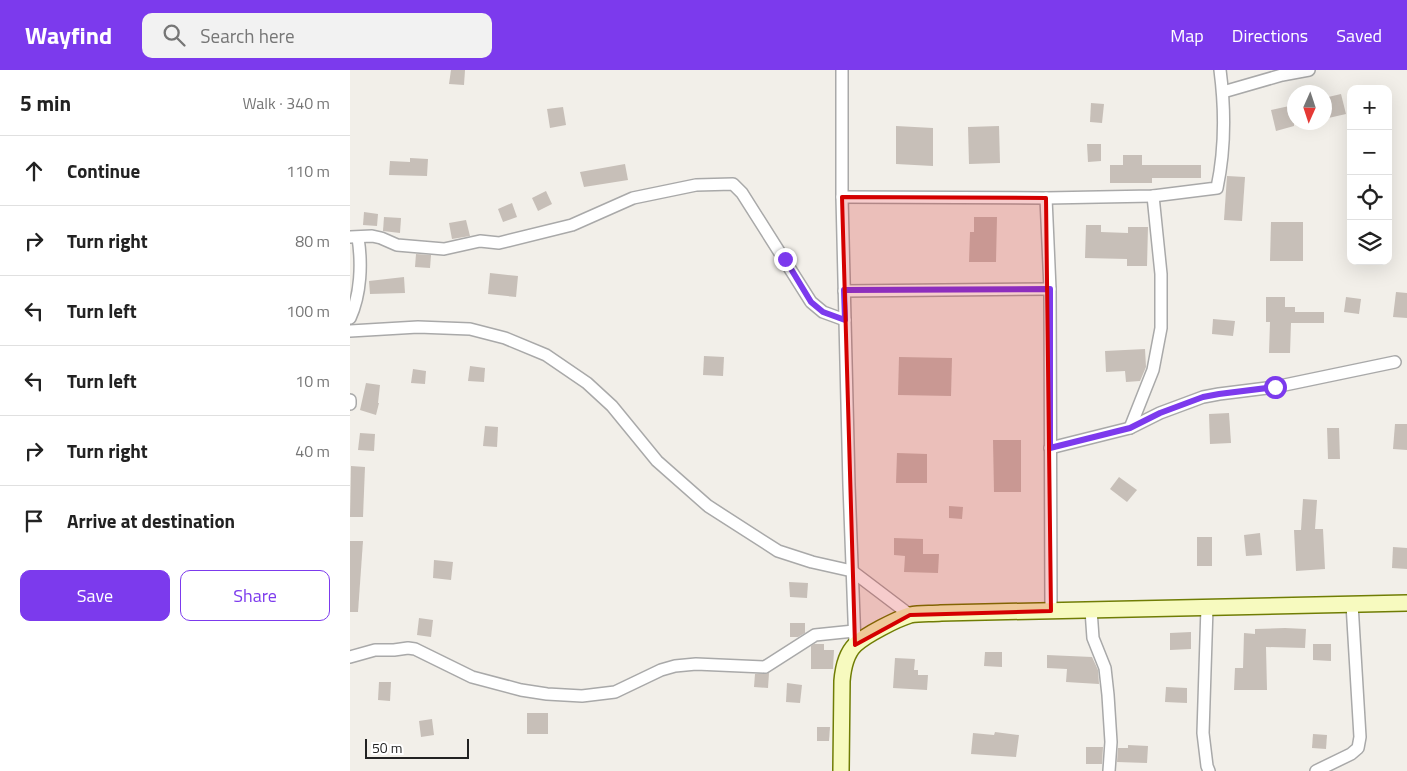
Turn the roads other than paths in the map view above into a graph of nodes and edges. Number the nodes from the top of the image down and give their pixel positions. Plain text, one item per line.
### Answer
1 (842, 70) edge
2 (1220, 70) edge
3 (1309, 70) edge
4 (1223, 92) junction
5 (1153, 196) junction
6 (842, 197) junction
7 (1046, 198) junction
8 (354, 237) edge
9 (1050, 289) junction
10 (844, 290) junction
11 (350, 318) edge
12 (845, 320) junction
13 (350, 331) edge
14 (1395, 362) dead end
15 (1130, 428) junction
16 (1050, 448) junction
17 (852, 570) junction
18 (1407, 603) edge
19 (1352, 604) junction
20 (1207, 607) junction
21 (1051, 610) junction
22 (1091, 610) junction
23 (910, 615) junction
24 (855, 638) junction
25 (350, 657) edge
26 (841, 771) edge
27 (1109, 771) edge
28 (1209, 771) edge
29 (1316, 771) edge

1 - 6 street
2 - 4 street
3 - 4 street
4 - 5 street
5 - 7 street
5 - 15 street
6 - 7 street
6 - 10 street
7 - 9 street
8 - 11 street
8 - 12 street
9 - 10 street
9 - 16 street
10 - 12 street
12 - 17 street
13 - 17 street
14 - 15 street
15 - 16 street
16 - 21 street
17 - 23 street
17 - 24 street
18 - 19 main road
19 - 20 main road
19 - 29 street
20 - 22 main road
20 - 28 street
21 - 22 main road
21 - 23 main road
22 - 27 street
23 - 24 main road
24 - 25 street
24 - 26 main road

